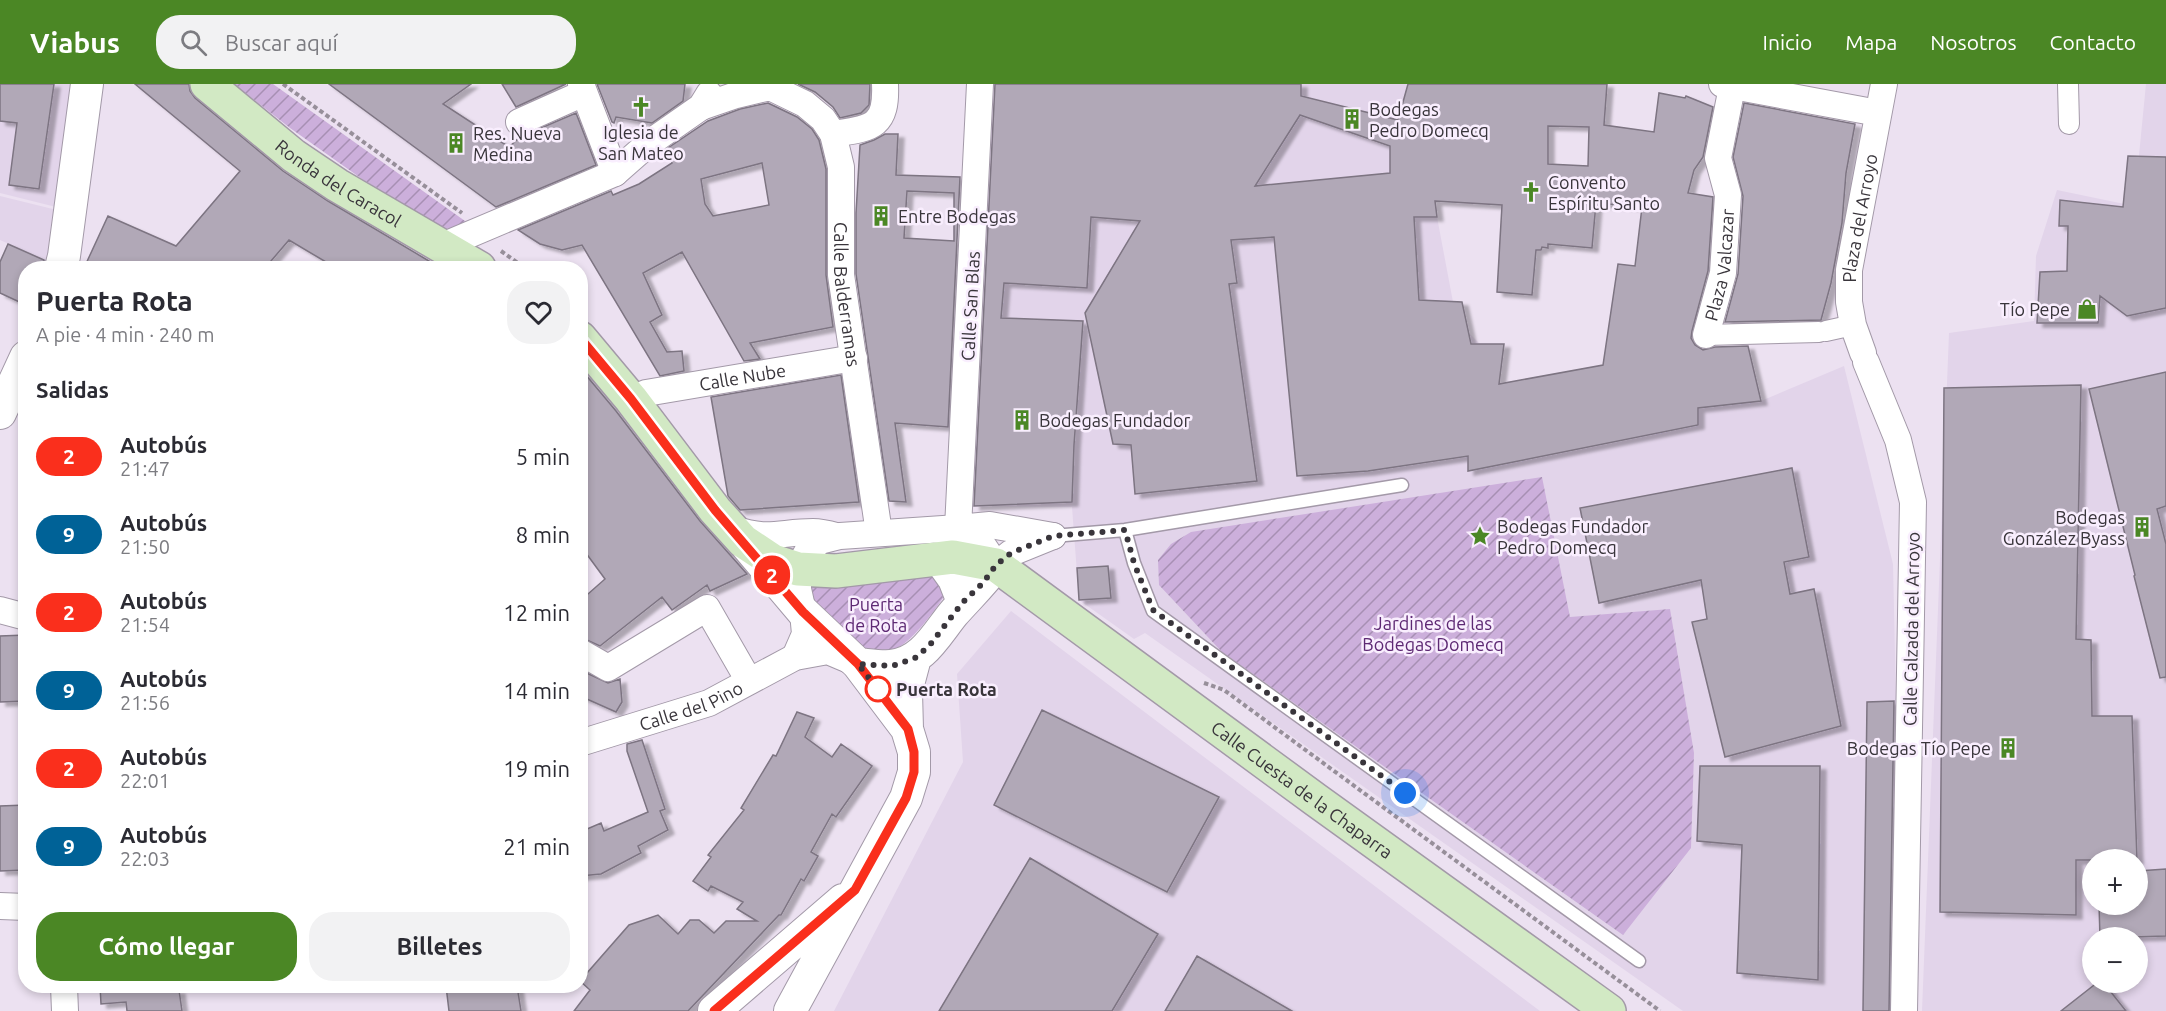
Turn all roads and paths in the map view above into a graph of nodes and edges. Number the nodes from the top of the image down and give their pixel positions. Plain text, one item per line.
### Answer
1 (87, 84) edge
2 (207, 84) edge
3 (283, 84) edge
4 (715, 84) edge
5 (885, 84) edge
6 (980, 84) edge
7 (1884, 84) edge
8 (2068, 84) edge
9 (1727, 86) edge
10 (583, 89) edge
11 (701, 107) junction
12 (1878, 113) junction
13 (519, 122) dead end
14 (2069, 124) dead end
15 (833, 134) junction
16 (615, 173) junction
17 (479, 230) junction
18 (456, 260) edge
19 (63, 261) edge
20 (515, 261) edge
21 (1853, 325) junction
22 (1706, 335) joint
23 (588, 348) edge
24 (854, 358) junction
25 (1865, 358) joint
26 (18, 374) edge
27 (631, 399) junction
28 (0, 413) edge
29 (1402, 485) dead end
30 (958, 528) junction
31 (1125, 530) junction
32 (879, 533) junction
33 (737, 535) junction
34 (840, 536) junction
35 (1053, 536) junction
36 (939, 558) junction
37 (996, 565) junction
38 (798, 568) junction
39 (963, 602) junction
40 (0, 610) edge
41 (803, 612) junction
42 (18, 615) edge
43 (588, 657) edge
44 (795, 657) junction
45 (915, 658) junction
46 (858, 664) junction
47 (749, 681) junction
48 (908, 729) junction
49 (588, 741) edge
50 (855, 890) junction
51 (0, 906) edge
52 (18, 907) edge
53 (1639, 961) dead end
54 (64, 993) edge
55 (64, 1011) edge
56 (714, 1011) edge
57 (790, 1011) edge
58 (1609, 1011) edge
59 (1904, 1011) edge

1 - 19 street
2 - 18 main road, Ronda del Caracol
3 - 17 path
4 - 11 street
5 - 15 street
6 - 30 street, Calle San Blas
7 - 12 street, Plaza del Arroyo
8 - 14 street
9 - 12 street
9 - 22 street, Plaza Valcazar
10 - 13 street
10 - 16 street
11 - 15 street, Calle Balderramas
11 - 16 street
12 - 21 street, Plaza del Arroyo
15 - 24 street, Calle Balderramas
16 - 17 street
17 - 18 street
17 - 20 path
21 - 22 street
21 - 25 street, Plaza del Arroyo
23 - 27 main road
24 - 27 street, Calle Nube
24 - 32 street, Calle Balderramas
25 - 59 street, Calle Calzada del Arroyo
26 - 28 street
27 - 33 main road
29 - 31 lane
30 - 32 street
30 - 35 street
30 - 37 street
31 - 35 lane
31 - 53 lane
32 - 34 street
33 - 34 street
33 - 38 main road
33 - 41 street
34 - 38 street
35 - 37 street
36 - 37 main road
36 - 38 main road
36 - 39 street
37 - 39 street
37 - 58 main road, Calle Cuesta de la Chaparra
38 - 41 street
39 - 45 street
40 - 42 street
41 - 44 street
41 - 46 street
43 - 47 street
44 - 46 street, Calle del Pino
44 - 47 street, Calle del Pino
45 - 46 street
45 - 48 street
46 - 48 street
47 - 49 street, Calle del Pino
48 - 50 street
50 - 56 street
50 - 57 street
51 - 52 street
54 - 55 street

